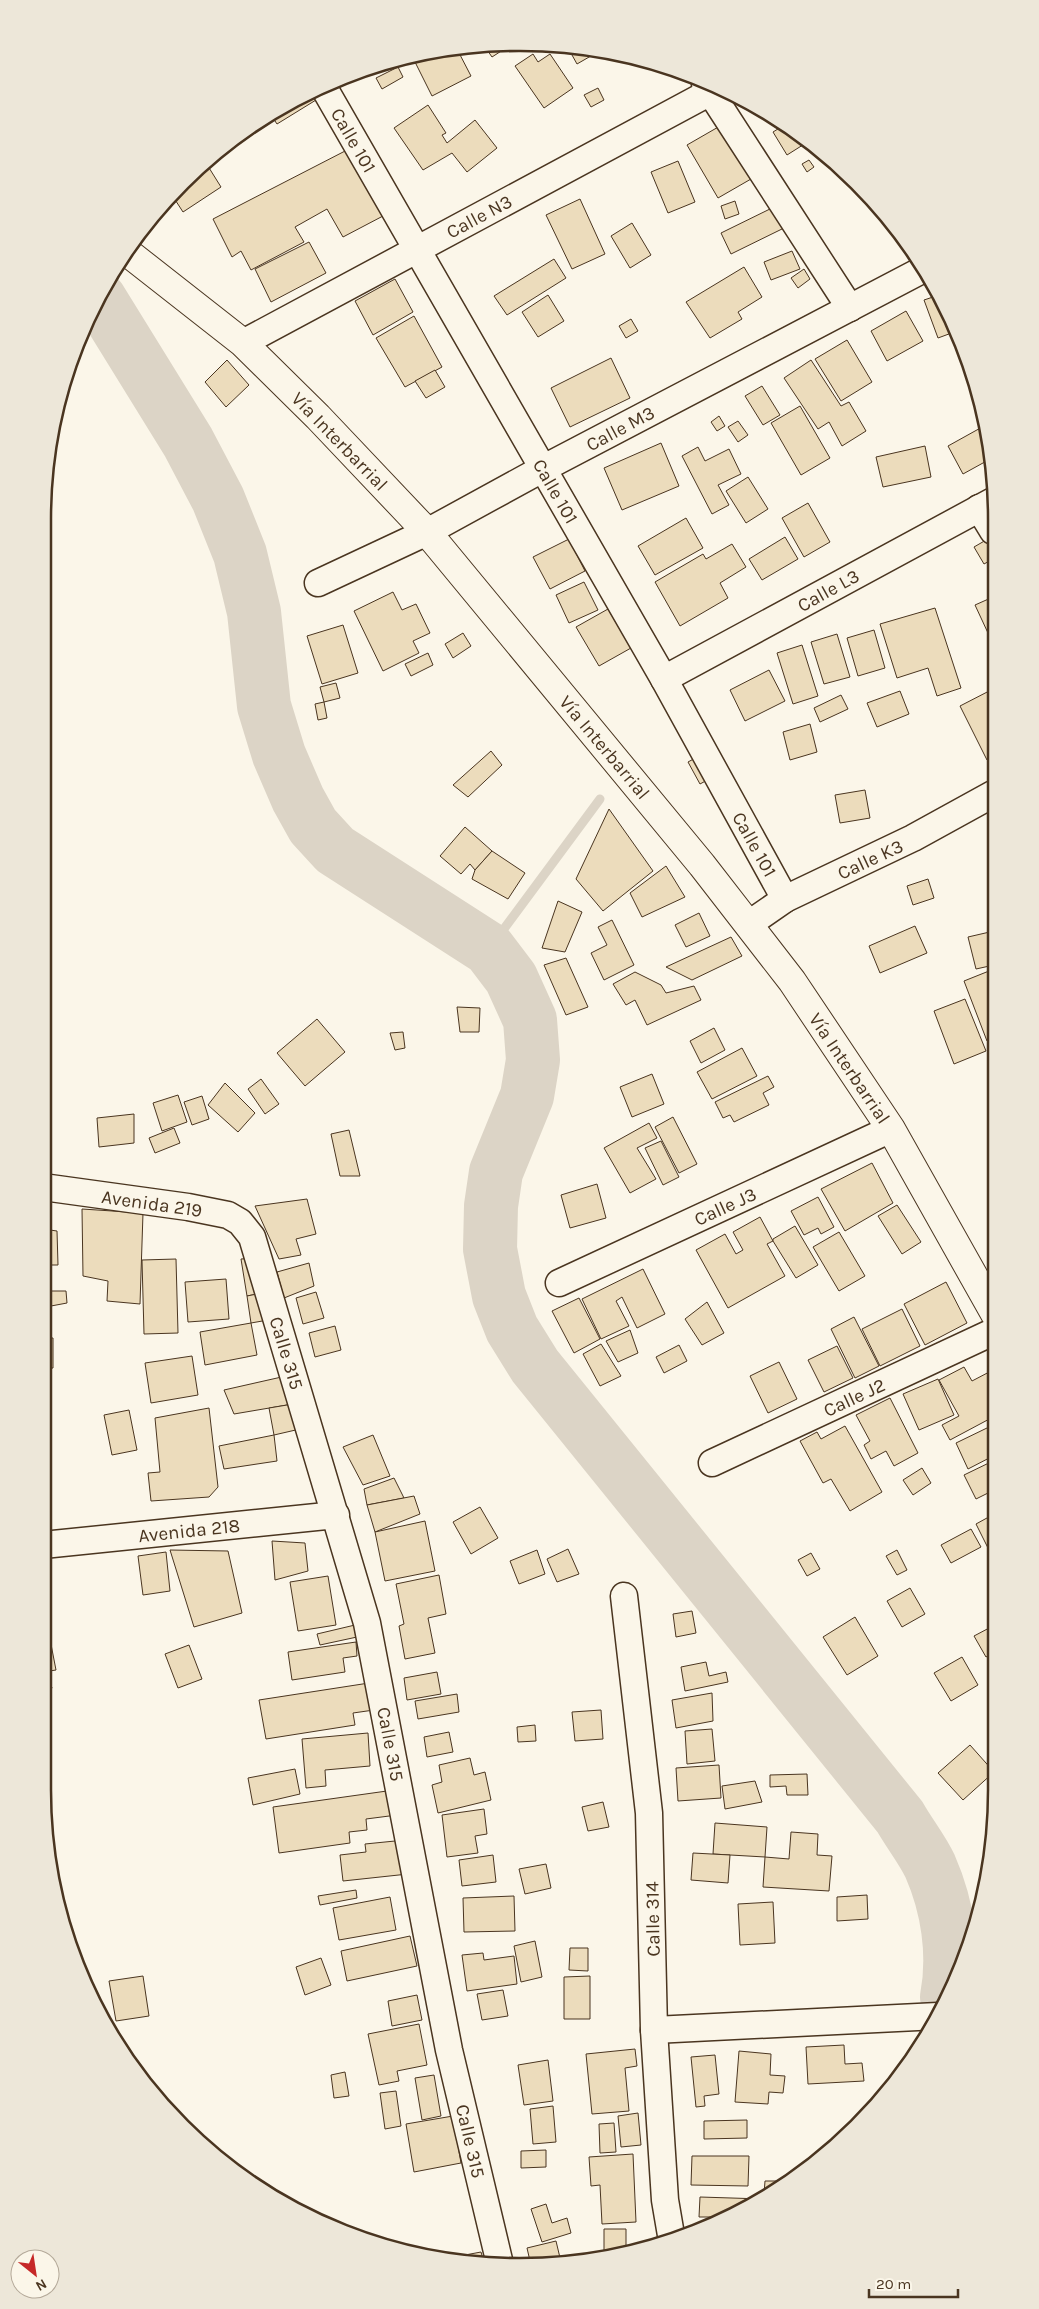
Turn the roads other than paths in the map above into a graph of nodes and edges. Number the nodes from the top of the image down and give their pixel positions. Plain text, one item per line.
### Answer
1 (706, 90) edge
2 (327, 93) edge
3 (714, 94) edge
4 (416, 249) junction
5 (132, 256) edge
6 (917, 272) edge
7 (850, 308) junction
8 (243, 343) junction
9 (544, 468) junction
10 (986, 505) edge
11 (427, 532) junction
12 (318, 583) dead end
13 (664, 679) junction
14 (988, 797) edge
15 (785, 899) junction
16 (749, 924) junction
17 (891, 1129) junction
18 (51, 1188) edge
19 (252, 1236) joint
20 (559, 1283) dead end
21 (988, 1302) edge
22 (988, 1334) edge
23 (712, 1463) dead end
24 (336, 1515) junction
25 (51, 1544) edge
26 (624, 1596) dead end
27 (929, 2017) edge
28 (654, 2030) junction
29 (671, 2233) edge
30 (498, 2257) edge

1 - 4 street, Calle N3
2 - 4 street, Calle 101
3 - 7 street
4 - 8 street, Calle N3
4 - 9 street, Calle 101
5 - 8 main road, Vía Interbarrial
6 - 7 street, Calle M3
7 - 9 street, Calle M3
8 - 11 main road, Vía Interbarrial
9 - 11 street, Calle M3
9 - 13 street, Calle 101
10 - 13 street, Calle L3
11 - 12 street, Calle M3
11 - 16 main road, Vía Interbarrial
13 - 15 street, Calle 101
14 - 15 street, Calle K3
15 - 16 street, Calle K3
16 - 17 main road, Vía Interbarrial
17 - 20 street, Calle J3
17 - 21 main road, Vía Interbarrial
18 - 19 street, Avenida 219
19 - 24 street, Calle 315
22 - 23 street, Calle J2
24 - 25 street, Avenida 218
24 - 30 street, Calle 315
26 - 28 street, Calle 314
27 - 28 street
28 - 29 street, Calle 314

